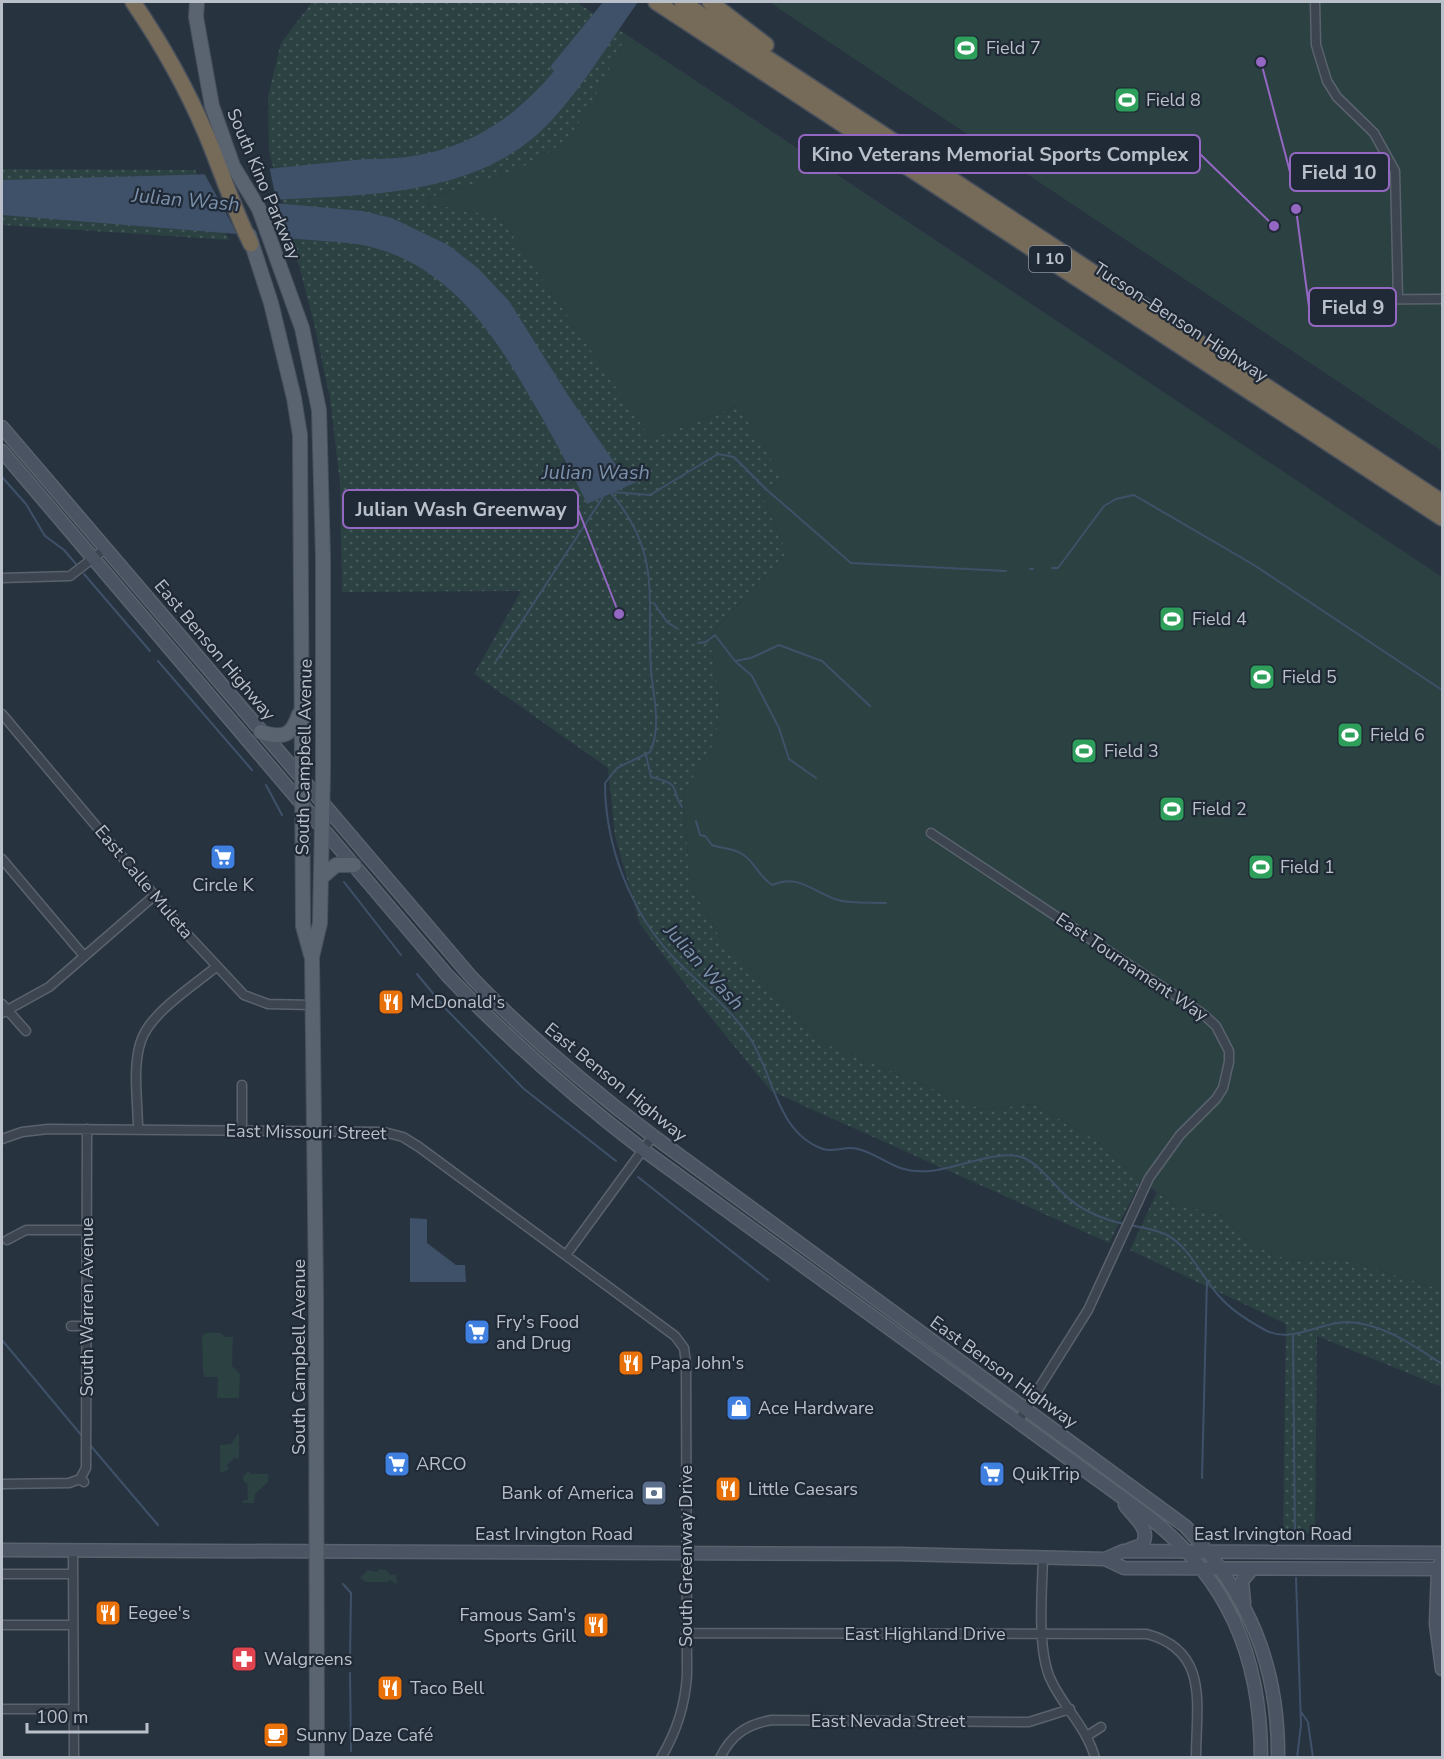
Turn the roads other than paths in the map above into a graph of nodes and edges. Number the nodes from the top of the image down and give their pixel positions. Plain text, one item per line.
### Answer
1 (133, 2) edge
2 (187, 2) edge
3 (197, 2) edge
4 (656, 2) edge
5 (682, 2) edge
6 (710, 2) edge
7 (1315, 2) edge
8 (842, 104) junction
9 (226, 166) junction
10 (251, 244) joint
11 (1398, 299) junction
12 (1443, 299) edge
13 (1314, 300) dead end
14 (2, 427) edge
15 (2, 452) edge
16 (1443, 502) edge
17 (1443, 518) edge
18 (105, 549) junction
19 (323, 557) joint
20 (302, 558) joint
21 (93, 559) junction
22 (2, 578) edge
23 (302, 703) junction
24 (2, 714) edge
25 (261, 732) junction
26 (302, 780) junction
27 (322, 804) junction
28 (303, 805) junction
29 (322, 827) junction
30 (931, 833) dead end
31 (2, 859) edge
32 (354, 865) junction
33 (321, 878) junction
34 (155, 895) junction
35 (84, 956) junction
36 (312, 957) junction
37 (216, 967) junction
38 (312, 1005) junction
39 (3, 1009) edge
40 (26, 1031) dead end
41 (242, 1084) dead end
42 (87, 1129) junction
43 (138, 1129) junction
44 (242, 1130) junction
45 (315, 1132) junction
46 (653, 1136) junction
47 (2, 1139) edge
48 (642, 1149) junction
49 (88, 1230) junction
50 (7, 1240) dead end
51 (566, 1255) junction
52 (869, 1295) junction
53 (860, 1308) junction
54 (71, 1326) dead end
55 (87, 1326) junction
56 (684, 1348) joint
57 (1026, 1411) junction
58 (1017, 1424) junction
59 (2, 1484) edge
60 (1119, 1497) junction
61 (2, 1550) edge
62 (73, 1550) junction
63 (318, 1551) junction
64 (1123, 1551) junction
65 (1189, 1551) junction
66 (1209, 1552) junction
67 (685, 1553) junction
68 (1443, 1553) edge
69 (1043, 1558) junction
70 (1105, 1559) junction
71 (1441, 1566) edge
72 (1202, 1568) junction
73 (1220, 1568) junction
74 (1252, 1569) junction
75 (2, 1574) edge
76 (73, 1574) junction
77 (1245, 1610) junction
78 (2, 1625) edge
79 (73, 1625) junction
80 (686, 1633) junction
81 (1042, 1634) junction
82 (1443, 1669) edge
83 (2, 1709) edge
84 (74, 1709) junction
85 (1070, 1709) junction
86 (1101, 1727) dead end
87 (1087, 1736) junction
88 (74, 1758) edge
89 (317, 1758) edge
90 (661, 1758) edge
91 (720, 1758) edge
92 (1095, 1758) edge
93 (1196, 1758) edge
94 (1261, 1758) edge
95 (1278, 1758) edge

1 - 9 highway
2 - 9 main road, South Kino Parkway
3 - 9 main road, South Kino Parkway
4 - 17 highway, Tucson–Benson Highway / I 10
5 - 8 highway, Tucson–Benson Highway / I 10
6 - 8 highway
7 - 11 street
8 - 16 highway, Tucson–Benson Highway / I 10
9 - 10 highway
9 - 19 main road, South Kino Parkway
10 - 20 main road, South Kino Parkway
11 - 12 street
11 - 13 street
14 - 18 main road, East Benson Highway
15 - 21 main road, East Benson Highway
18 - 21 street
18 - 25 main road, East Benson Highway
19 - 27 main road, South Campbell Avenue
20 - 23 main road, South Campbell Avenue
21 - 22 street
21 - 28 main road, East Benson Highway
23 - 25 main road
23 - 26 main road, South Campbell Avenue
24 - 34 street, East Calle Muleta
25 - 26 main road, East Benson Highway
26 - 27 main road, East Benson Highway
26 - 28 main road, South Campbell Avenue
27 - 29 main road, South Campbell Avenue
27 - 46 main road, East Benson Highway
28 - 29 main road, East Benson Highway
28 - 36 main road, South Campbell Avenue
29 - 32 main road, East Benson Highway
29 - 33 main road, South Campbell Avenue
30 - 57 street, East Tournament Way
31 - 35 street
32 - 33 main road
32 - 48 main road, East Benson Highway
33 - 36 main road, South Campbell Avenue
34 - 35 street
34 - 37 street, East Calle Muleta
35 - 39 street
36 - 38 main road, South Campbell Avenue
37 - 38 street, East Calle Muleta
37 - 43 street
38 - 45 main road, South Campbell Avenue
39 - 40 street
41 - 44 street
42 - 43 street, East Missouri Street
42 - 47 street, East Missouri Street
42 - 49 street, South Warren Avenue
43 - 44 street, East Missouri Street
44 - 45 street, East Missouri Street
45 - 51 street, East Missouri Street
45 - 63 main road, South Campbell Avenue
46 - 48 street
46 - 52 main road, East Benson Highway
48 - 51 street
48 - 53 main road, East Benson Highway
49 - 50 street
49 - 55 street, South Warren Avenue
51 - 56 street, East Missouri Street
52 - 53 main road
52 - 57 main road, East Benson Highway
53 - 58 main road, East Benson Highway
54 - 55 street
55 - 59 street, South Warren Avenue
56 - 67 street, South Greenway Drive
57 - 58 street, East Tournament Way
57 - 66 main road, East Benson Highway
58 - 60 main road, East Benson Highway
60 - 64 main road
60 - 65 main road, East Benson Highway
61 - 62 main road, East Irvington Road
62 - 63 main road, East Irvington Road
62 - 76 street
63 - 67 main road, East Irvington Road
63 - 89 main road, South Campbell Avenue
64 - 65 main road, East Irvington Road
64 - 70 main road, East Irvington Road
65 - 66 main road, East Irvington Road
65 - 72 main road, East Benson Highway
66 - 68 main road, East Irvington Road
66 - 73 main road, East Benson Highway
67 - 69 main road, East Irvington Road
67 - 80 street, South Greenway Drive
69 - 70 main road, East Irvington Road
69 - 81 street
70 - 72 main road, East Irvington Road
71 - 74 main road, East Irvington Road
71 - 82 main road
72 - 73 main road, East Irvington Road
72 - 94 main road, East Benson Highway
73 - 74 main road, East Irvington Road
73 - 77 main road, East Benson Highway
74 - 77 main road
75 - 76 street
76 - 79 street
77 - 95 main road, East Benson Highway
78 - 79 street
79 - 84 street
80 - 81 street, East Highland Drive
80 - 90 street, South Greenway Drive
81 - 85 street
81 - 93 street, East Highland Drive
83 - 84 street
84 - 88 street
85 - 87 street
85 - 91 street, East Nevada Street
86 - 87 street
87 - 92 street

